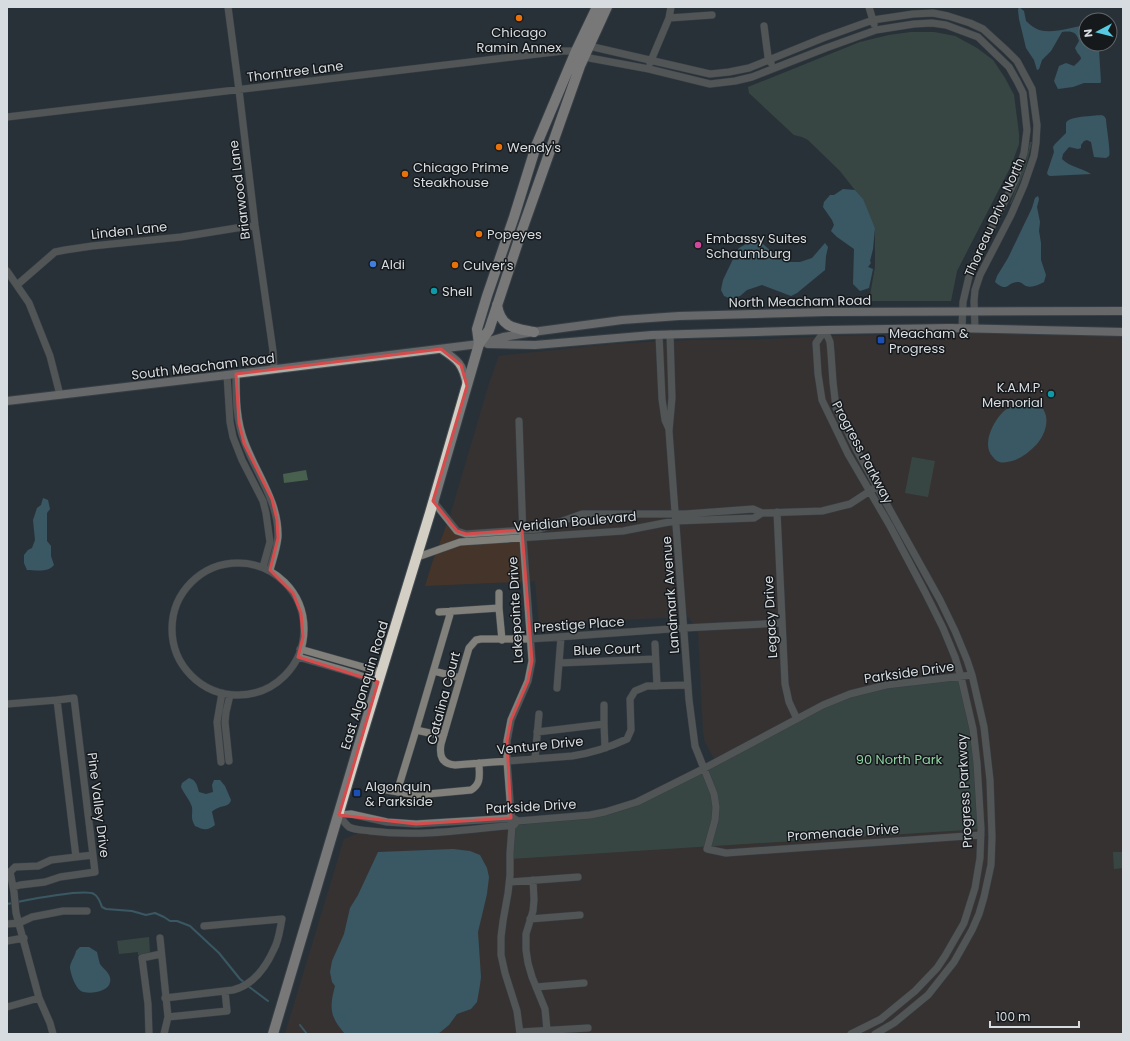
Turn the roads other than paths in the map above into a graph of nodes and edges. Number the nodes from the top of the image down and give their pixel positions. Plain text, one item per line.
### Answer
1 (228, 7) edge
2 (597, 7) edge
3 (607, 7) edge
4 (672, 7) edge
5 (869, 7) edge
6 (712, 15) dead end
7 (669, 18) junction
8 (873, 20) junction
9 (764, 26) dead end
10 (876, 30) junction
11 (589, 46) junction
12 (580, 54) junction
13 (651, 60) junction
14 (769, 60) junction
15 (773, 69) junction
16 (649, 70) junction
17 (239, 90) junction
18 (7, 117) edge
19 (255, 225) junction
20 (7, 271) edge
21 (17, 285) junction
22 (497, 305) junction
23 (962, 311) junction
24 (975, 311) junction
25 (1123, 311) edge
26 (962, 328) junction
27 (975, 328) junction
28 (824, 330) junction
29 (534, 332) junction
30 (1123, 332) edge
31 (670, 334) junction
32 (658, 335) junction
33 (479, 344) junction
34 (441, 348) junction
35 (402, 353) joint
36 (274, 370) junction
37 (236, 374) junction
38 (227, 375) junction
39 (467, 386) junction
40 (60, 394) junction
41 (7, 401) edge
42 (519, 421) dead end
43 (669, 431) junction
44 (877, 486) junction
45 (870, 491) junction
46 (433, 501) junction
47 (777, 512) junction
48 (676, 513) junction
49 (762, 513) junction
50 (676, 521) junction
51 (523, 534) junction
52 (415, 558) junction
53 (266, 568) junction
54 (499, 592) dead end
55 (499, 608) junction
56 (451, 611) junction
57 (439, 612) dead end
58 (782, 623) junction
59 (684, 628) junction
60 (561, 637) junction
61 (530, 639) junction
62 (476, 640) joint
63 (502, 640) junction
64 (655, 644) dead end
65 (300, 649) junction
66 (298, 657) junction
67 (655, 659) junction
68 (559, 663) junction
69 (434, 671) junction
70 (972, 675) junction
71 (380, 677) junction
72 (961, 677) junction
73 (460, 678) junction
74 (688, 685) junction
75 (657, 686) junction
76 (556, 688) dead end
77 (222, 693) junction
78 (230, 695) junction
79 (58, 700) junction
80 (7, 704) edge
81 (604, 705) dead end
82 (539, 714) dead end
83 (797, 718) junction
84 (604, 724) junction
85 (416, 730) junction
86 (537, 732) junction
87 (444, 734) junction
88 (605, 748) junction
89 (535, 759) junction
90 (507, 761) junction
91 (445, 762) joint
92 (479, 763) junction
93 (703, 769) junction
94 (380, 789) dead end
95 (397, 792) junction
96 (338, 815) junction
97 (514, 822) junction
98 (981, 834) junction
99 (707, 849) joint
100 (93, 855) junction
101 (76, 856) junction
102 (9, 871) edge
103 (578, 877) dead end
104 (533, 880) junction
105 (510, 882) junction
106 (14, 890) junction
107 (87, 911) dead end
108 (580, 915) dead end
109 (530, 919) junction
110 (19, 923) junction
111 (7, 924) edge
112 (204, 926) dead end
113 (24, 938) junction
114 (160, 938) dead end
115 (7, 941) edge
116 (161, 954) junction
117 (584, 984) dead end
118 (536, 987) junction
119 (225, 991) junction
120 (39, 998) junction
121 (165, 998) junction
122 (7, 1007) edge
123 (168, 1016) junction
124 (588, 1028) dead end
125 (547, 1030) junction
126 (520, 1033) edge
127 (53, 1034) edge
128 (148, 1034) edge
129 (164, 1034) edge
130 (273, 1034) edge
131 (851, 1034) edge
132 (875, 1034) edge

1 - 17 street, Briarwood Lane
2 - 12 main road, East Algonquin Road
3 - 11 main road, East Algonquin Road
4 - 7 street
5 - 8 street
6 - 7 street
7 - 13 street
8 - 10 street
8 - 14 street, Thoreau Drive North
8 - 24 street, Thoreau Drive North
9 - 14 street
10 - 15 street, Thoreau Drive North
10 - 23 street, Thoreau Drive North
11 - 12 main road, East Algonquin Road
11 - 13 street, Thoreau Drive North
12 - 16 street, Thoreau Drive North
12 - 17 street, Thorntree Lane
12 - 22 main road, East Algonquin Road
12 - 33 main road, East Algonquin Road
13 - 14 street, Thoreau Drive North
13 - 16 street
14 - 15 street
15 - 16 street, Thoreau Drive North
17 - 18 street, Thorntree Lane
17 - 19 street, Briarwood Lane
19 - 21 street, Linden Lane
19 - 36 street, Briarwood Lane
20 - 21 street
21 - 40 street
22 - 29 main road
22 - 33 main road, East Algonquin Road
23 - 24 main road, North Meacham Road
23 - 26 street, Thoreau Drive North
23 - 29 main road, North Meacham Road
24 - 25 main road, North Meacham Road
24 - 27 street, Thoreau Drive North
26 - 27 main road, North Meacham Road
26 - 28 main road, North Meacham Road
27 - 30 main road, North Meacham Road
28 - 31 main road, North Meacham Road
28 - 44 street, Progress Parkway
28 - 45 street, Progress Parkway
29 - 33 main road, North Meacham Road
31 - 32 main road, North Meacham Road
31 - 43 street, Landmark Avenue
32 - 33 main road, North Meacham Road
32 - 43 street
33 - 34 main road, North Meacham Road
33 - 39 main road, East Algonquin Road
34 - 35 main road, North Meacham Road
34 - 39 main road
35 - 36 main road, South Meacham Road
36 - 37 main road, South Meacham Road
37 - 38 main road, South Meacham Road
37 - 53 street
38 - 40 main road, South Meacham Road
38 - 53 street
39 - 46 main road, East Algonquin Road
40 - 41 main road, South Meacham Road
42 - 51 street, Lakepointe Drive
43 - 48 street, Landmark Avenue
44 - 45 street, Veridian Boulevard
44 - 70 street, Progress Parkway
45 - 47 street, Veridian Boulevard
45 - 72 street, Progress Parkway
46 - 51 street, Veridian Boulevard
46 - 52 main road, East Algonquin Road
47 - 49 street, Veridian Boulevard
47 - 58 street, Legacy Drive
48 - 49 street, Veridian Boulevard
48 - 50 street, Landmark Avenue
48 - 51 street, Veridian Boulevard
49 - 50 street, Veridian Boulevard
50 - 51 street, Veridian Boulevard
50 - 59 street, Landmark Avenue
51 - 52 street, Veridian Boulevard
51 - 61 street, Lakepointe Drive
52 - 71 main road, East Algonquin Road
53 - 65 street
53 - 77 street
54 - 55 street
55 - 56 street
55 - 63 street
56 - 57 street
56 - 69 street
58 - 59 street, Prestige Place
58 - 83 street, Legacy Drive
59 - 60 street, Prestige Place
59 - 74 street, Landmark Avenue
60 - 61 street, Prestige Place
60 - 68 street, Blue Court
61 - 63 street, Prestige Place
61 - 90 street, Lakepointe Drive
62 - 63 street, Prestige Place
62 - 73 street, Catalina Court
64 - 67 street, Blue Court
65 - 66 street
65 - 71 street
66 - 71 street
66 - 78 street
67 - 68 street, Blue Court
67 - 75 street, Blue Court
68 - 76 street, Blue Court
69 - 73 street
69 - 85 street
70 - 72 street, Parkside Drive
70 - 132 street, Progress Parkway
71 - 96 main road, East Algonquin Road
72 - 83 street, Parkside Drive
72 - 98 street, Progress Parkway
73 - 87 street, Catalina Court
74 - 75 street, Venture Drive
74 - 93 street, Landmark Avenue
75 - 88 street, Venture Drive
77 - 78 street
77 - 78 street
79 - 80 street, Pine Valley Drive
79 - 100 street, Pine Valley Drive
79 - 101 street
81 - 84 street
82 - 86 street
83 - 93 street, Parkside Drive
84 - 86 street
84 - 88 street
85 - 87 street
85 - 95 street
86 - 89 street
87 - 91 street, Catalina Court
88 - 89 street, Venture Drive
89 - 90 street, Venture Drive
90 - 92 street, Venture Drive
90 - 97 street, Lakepointe Drive
91 - 92 street, Venture Drive
92 - 95 street
93 - 97 street, Parkside Drive
93 - 99 street, Landmark Avenue
94 - 95 street
96 - 97 street, Parkside Drive
96 - 97 street, Parkside Drive
96 - 130 main road, East Algonquin Road
97 - 105 street, Lakepointe Drive
98 - 99 street, Promenade Drive
98 - 131 street, Progress Parkway
100 - 101 street
100 - 106 street, Pine Valley Drive
101 - 102 street
102 - 106 street
103 - 104 street
104 - 105 street
104 - 109 street
105 - 126 street, Lakepointe Drive
106 - 110 street
107 - 110 street
108 - 109 street
109 - 118 street
110 - 111 street
110 - 113 street
112 - 119 street
113 - 115 street
113 - 120 street
114 - 116 street
116 - 121 street
116 - 128 street
117 - 118 street
118 - 125 street
119 - 121 street
119 - 123 street
120 - 122 street
120 - 127 street
121 - 123 street
123 - 129 street
124 - 125 street
125 - 126 street

